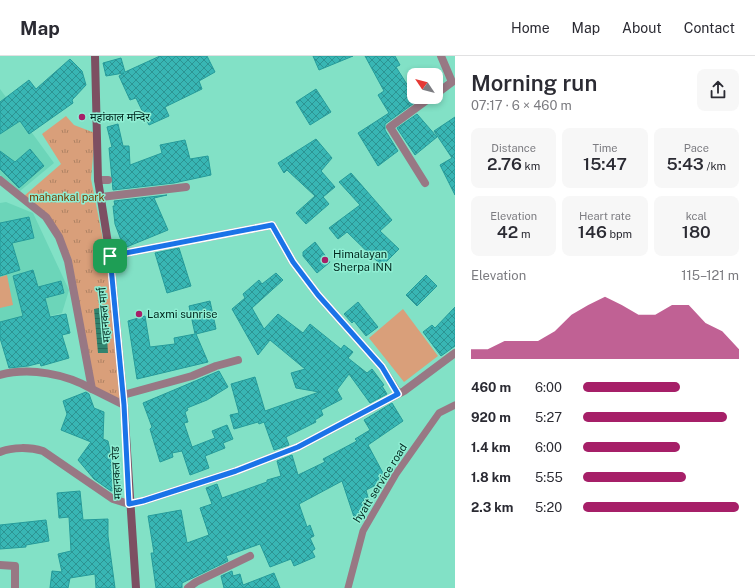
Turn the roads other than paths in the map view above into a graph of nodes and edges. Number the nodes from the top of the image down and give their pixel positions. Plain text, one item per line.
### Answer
1 (95, 56) edge
2 (441, 56) edge
3 (443, 89) edge
4 (421, 104) edge
5 (0, 180) edge
6 (98, 180) junction
7 (108, 180) dead end
8 (424, 183) dead end
9 (186, 187) dead end
10 (101, 196) junction
11 (110, 256) junction
12 (455, 353) edge
13 (238, 360) dead end
14 (0, 375) edge
15 (92, 389) junction
16 (398, 394) junction
17 (123, 395) junction
18 (124, 405) junction
19 (455, 405) edge
20 (0, 452) edge
21 (129, 504) junction
22 (250, 556) dead end
23 (0, 565) edge
24 (15, 588) edge
25 (136, 588) edge
26 (188, 588) edge
27 (348, 588) edge

1 - 6 main road, महानकल मार्ग
2 - 3 street
4 - 8 street
5 - 15 street
6 - 7 street
6 - 10 main road, महानकल मार्ग
9 - 10 street
10 - 11 main road, महानकल मार्ग
11 - 16 street
11 - 17 main road, महानकल मार्ग
12 - 16 street
13 - 17 street
14 - 15 street
15 - 18 street
16 - 21 street
17 - 18 main road, महानकल मार्ग
18 - 21 main road, महानकल रोड
19 - 27 lane, hyatt service road
20 - 21 street
21 - 25 main road, महानकल रोड
22 - 26 street
23 - 24 street

